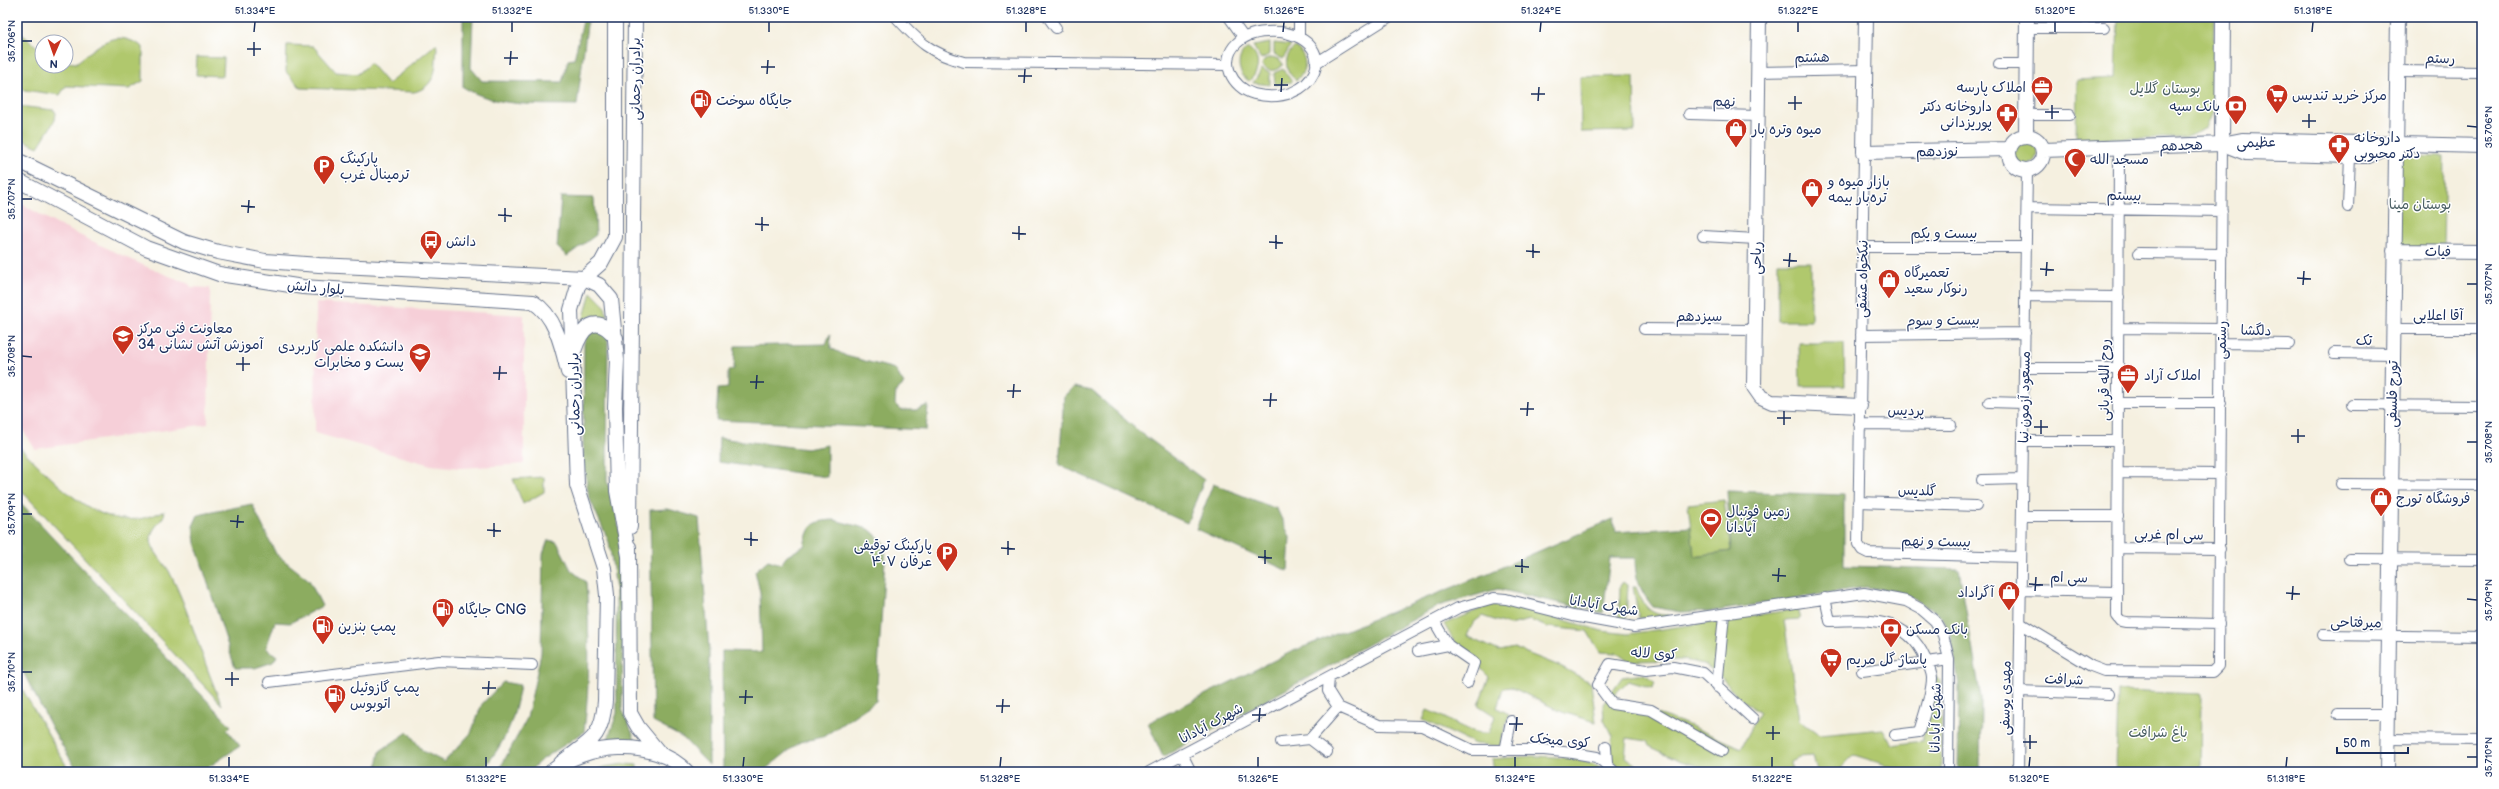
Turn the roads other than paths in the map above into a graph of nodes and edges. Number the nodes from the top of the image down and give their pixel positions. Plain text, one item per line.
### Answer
1 (615, 17) edge
2 (635, 17) edge
3 (896, 17) edge
4 (1048, 17) edge
5 (1230, 17) edge
6 (1299, 17) edge
7 (1389, 17) edge
8 (1759, 17) edge
9 (1866, 17) edge
10 (2223, 17) edge
11 (2398, 17) edge
12 (2027, 22) edge
13 (1056, 28) dead end
14 (2104, 28) dead end
15 (1299, 37) junction
16 (1244, 38) junction
17 (1316, 63) junction
18 (1999, 64) dead end
19 (2026, 64) junction
20 (1228, 65) junction
21 (1866, 70) junction
22 (2397, 71) junction
23 (1758, 72) junction
24 (2482, 72) edge
25 (1689, 114) dead end
26 (2026, 115) junction
27 (2070, 115) dead end
28 (1758, 116) junction
29 (2026, 136) junction
30 (2222, 144) junction
31 (2396, 144) junction
32 (2482, 146) edge
33 (2119, 147) junction
34 (2009, 149) junction
35 (2043, 150) junction
36 (1864, 152) junction
37 (2350, 156) junction
38 (17, 160) edge
39 (2027, 170) junction
40 (17, 180) edge
41 (2348, 207) dead end
42 (2026, 208) junction
43 (2119, 209) junction
44 (2222, 211) junction
45 (1703, 236) dead end
46 (1756, 239) junction
47 (1863, 247) junction
48 (2026, 247) junction
49 (2394, 250) junction
50 (2482, 252) edge
51 (2139, 254) dead end
52 (2222, 254) junction
53 (584, 278) junction
54 (2025, 296) junction
55 (2119, 297) junction
56 (2119, 328) junction
57 (1644, 329) dead end
58 (2221, 329) junction
59 (2393, 329) junction
60 (2482, 329) edge
61 (1755, 330) junction
62 (2025, 333) junction
63 (1861, 335) junction
64 (616, 338) junction
65 (2221, 343) junction
66 (2289, 344) dead end
67 (573, 354) junction
68 (2334, 354) dead end
69 (2393, 354) junction
70 (2024, 368) junction
71 (2118, 368) junction
72 (574, 394) junction
73 (1989, 402) dead end
74 (2024, 402) junction
75 (2118, 403) junction
76 (2221, 403) junction
77 (2352, 404) dead end
78 (2392, 405) junction
79 (1860, 406) junction
80 (2482, 406) edge
81 (1859, 424) junction
82 (1951, 425) dead end
83 (2118, 441) junction
84 (2023, 442) junction
85 (2118, 474) junction
86 (2220, 474) junction
87 (2022, 479) junction
88 (1982, 480) dead end
89 (2341, 484) dead end
90 (2391, 484) junction
91 (2482, 485) edge
92 (1858, 502) junction
93 (1976, 506) dead end
94 (2022, 516) junction
95 (2118, 516) junction
96 (1858, 540) joint
97 (2118, 548) junction
98 (2220, 549) junction
99 (629, 556) junction
100 (2021, 557) junction
101 (2349, 559) dead end
102 (2390, 559) junction
103 (2482, 560) edge
104 (2020, 590) junction
105 (2117, 592) junction
106 (1825, 598) junction
107 (1724, 615) junction
108 (1434, 621) junction
109 (2020, 624) junction
110 (2219, 624) junction
111 (2323, 635) dead end
112 (2388, 636) junction
113 (2482, 637) edge
114 (1448, 644) junction
115 (1418, 652) dead end
116 (1949, 659) junction
117 (1927, 662) junction
118 (532, 665) dead end
119 (1862, 671) dead end
120 (1329, 677) junction
121 (269, 682) dead end
122 (1467, 683) dead end
123 (1717, 686) junction
124 (2019, 691) junction
125 (2109, 694) dead end
126 (1338, 707) junction
127 (2338, 714) dead end
128 (2387, 714) junction
129 (1753, 720) dead end
130 (1511, 721) dead end
131 (1895, 735) dead end
132 (1310, 739) junction
133 (2387, 739) junction
134 (2482, 740) edge
135 (1282, 742) dead end
136 (1606, 747) dead end
137 (1505, 751) junction
138 (1722, 751) dead end
139 (1327, 752) dead end
140 (661, 754) junction
141 (1182, 754) junction
142 (1607, 763) junction
143 (556, 767) edge
144 (687, 772) edge
145 (1149, 772) edge
146 (1191, 772) edge
147 (1615, 772) edge
148 (1948, 772) edge
149 (2018, 772) edge
150 (2386, 772) edge

1 - 53 main road, برادران رحمانی
2 - 99 main road, برادران رحمانی
3 - 20 street
4 - 13 street
5 - 16 street
6 - 15 street
7 - 17 street
8 - 23 main road, ریاحی
9 - 21 main road, نیکخواه عشقی
10 - 30 main road, رستمی
11 - 22 main road, تورج فلسفی
12 - 14 street
12 - 19 main road
15 - 16 street
15 - 17 street
16 - 20 street
17 - 20 street
18 - 19 street
19 - 26 main road
21 - 23 street, هشتم
21 - 36 main road, نیکخواه عشقی
22 - 24 street, رستم
22 - 31 main road, تورج فلسفی
23 - 28 main road, ریاحی
25 - 28 street, نهم
26 - 27 street
26 - 29 main road
28 - 46 main road, ریاحی
29 - 34 main road
29 - 35 main road
30 - 31 main road, عظیمی
30 - 33 main road, هجدهم
30 - 37 main road, عظیمی
30 - 44 street, رستمی
31 - 32 main road, عظیمی
31 - 37 main road, عظیمی
31 - 49 main road, تورج فلسفی
33 - 35 main road, هجدهم
33 - 43 street, روح الله قربانی
34 - 36 main road, نوزدهم
34 - 39 main road
35 - 39 main road
36 - 47 street, نیکخواه عشقی
37 - 41 street
38 - 53 main road, بلوار دانش
39 - 42 street, مسعود آزمون نیا
40 - 72 main road, بلوار دانش
42 - 43 street, بیستم
42 - 48 street, مسعود آزمون نیا
43 - 44 street, بیستم
43 - 55 street, روح الله قربانی
44 - 52 street, رستمی
45 - 46 street
46 - 61 main road, ریاحی
47 - 48 street, بیست و یکم
47 - 63 street, نیکخواه عشقی
48 - 54 street, مسعود آزمون نیا
49 - 50 main road, فیات
49 - 59 main road, تورج فلسفی
51 - 52 street
52 - 58 street, رستمی
53 - 64 main road
53 - 67 main road, برادران رحمانی
54 - 55 street
54 - 62 street, مسعود آزمون نیا
55 - 56 street, روح الله قربانی
56 - 58 street
56 - 71 street, روح الله قربانی
57 - 61 street, سیزدهم
58 - 65 street, رستمی
59 - 60 street, آقا اعلایی
59 - 69 main road, تورج فلسفی
61 - 79 main road, ریاحی
62 - 63 street, بیست و سوم
62 - 70 street, مسعود آزمون نیا
63 - 79 street, نیکخواه عشقی
64 - 67 main road
64 - 99 main road
65 - 66 street, دلگشا
65 - 76 street, رستمی
67 - 72 main road, برادران رحمانی
68 - 69 street, تک
69 - 78 main road, تورج فلسفی
70 - 71 street
70 - 74 street, مسعود آزمون نیا
71 - 75 street, روح الله قربانی
72 - 143 main road, برادران رحمانی
73 - 74 street
74 - 84 street, مسعود آزمون نیا
75 - 76 street
75 - 83 street, روح الله قربانی
76 - 86 street, رستمی
77 - 78 street
78 - 80 street
78 - 90 main road, تورج فلسفی
79 - 81 street, نیکخواه عشقی
81 - 82 street, پردیس
81 - 92 street, نیکخواه عشقی
83 - 84 street
83 - 85 street, روح الله قربانی
84 - 87 street, مسعود آزمون نیا
85 - 86 street
85 - 95 street, روح الله قربانی
86 - 98 street, رستمی
87 - 88 street
87 - 94 street, مسعود آزمون نیا
89 - 90 street
90 - 91 street
90 - 102 main road, تورج فلسفی
92 - 93 street, گلدیس
92 - 96 street, نیکخواه عشقی
94 - 95 street
94 - 100 street, مسعود آزمون نیا
95 - 97 street, روح الله قربانی
96 - 100 street, بیست و نهم
97 - 98 street, سی ام غربی
97 - 105 street, روح الله قربانی
98 - 110 street, رستمی
99 - 140 main road, برادران رحمانی
100 - 104 street, مسعود آزمون نیا
101 - 102 street
102 - 103 street
102 - 112 main road, تورج فلسفی
104 - 105 street, سی ام
104 - 109 street, مسعود آزمون نیا
105 - 110 street, روح الله قربانی
106 - 107 street, شهرک آپادانا
106 - 116 street, شهرک آپادانا
106 - 117 street
107 - 108 street, شهرک آپادانا
107 - 123 street
108 - 114 street
108 - 120 street, شهرک آپادانا
109 - 110 street, رستمی
109 - 124 street, مهدی یوسفی
111 - 112 street, میرفتاحی
112 - 113 street, میرفتاحی
112 - 128 main road, تورج فلسفی
114 - 115 street
114 - 122 street
116 - 117 street
116 - 148 street, شهرک آپادانا
117 - 119 street
117 - 131 street
118 - 121 street
120 - 126 street
120 - 141 street, شهرک آپادانا
123 - 129 street, کوی لاله
123 - 138 street, کوی لاله
124 - 125 street, شرافت
124 - 149 street, مهدی یوسفی
126 - 132 street
126 - 137 street, کوی میخک
127 - 128 street
128 - 133 main road, تورج فلسفی
130 - 137 street
132 - 135 street
132 - 139 street
133 - 134 street
133 - 150 main road, تورج فلسفی
136 - 142 street
137 - 142 street, کوی میخک
140 - 143 main road
140 - 144 main road
141 - 145 street, شهرک آپادانا
141 - 146 street
142 - 147 street, کوی میخک

